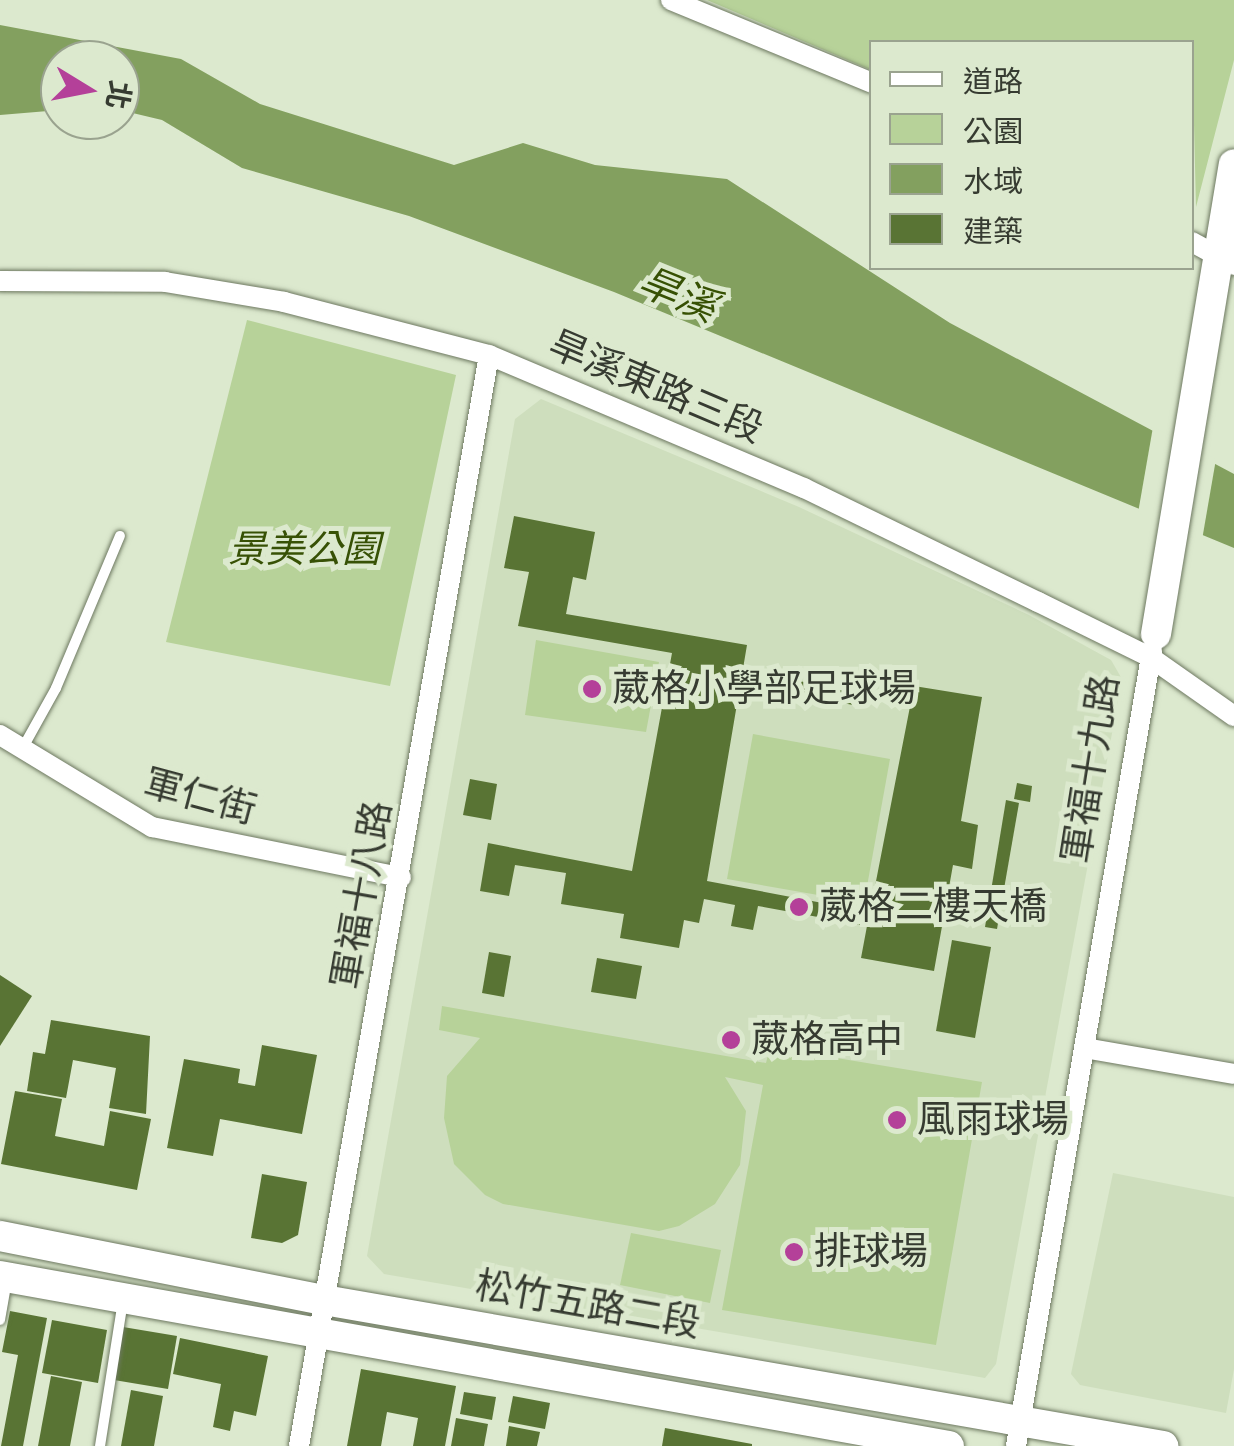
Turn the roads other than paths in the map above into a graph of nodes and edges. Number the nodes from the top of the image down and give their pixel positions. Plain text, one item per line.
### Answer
1 (671, 0) edge
2 (869, 81) edge
3 (1234, 164) edge
4 (1214, 254) edge
5 (0, 281) edge
6 (489, 355) junction
7 (120, 536) dead end
8 (1153, 646) junction
9 (1234, 716) edge
10 (0, 735) edge
11 (20, 752) junction
12 (401, 877) junction
13 (1085, 1048) junction
14 (1234, 1074) edge
15 (0, 1236) edge
16 (4, 1278) edge
17 (124, 1299) junction
18 (324, 1300) junction
19 (0, 1320) edge
20 (318, 1336) junction
21 (1019, 1434) edge
22 (100, 1446) edge
23 (299, 1446) edge
24 (949, 1446) edge
25 (1164, 1446) edge

1 - 2 street
3 - 4 street, 軍福十九路
4 - 8 street, 軍福十九路
5 - 6 street, 旱溪東路三段
6 - 8 street, 旱溪東路三段
6 - 12 street, 軍福十八路
7 - 11 lane
8 - 9 street, 旱溪東路三段
8 - 13 street, 軍福十九路
10 - 11 street, 軍仁街
11 - 12 street, 軍仁街
12 - 18 street, 軍福十八路
13 - 14 street
13 - 21 street, 軍福十九路
15 - 18 street, 松竹五路二段
16 - 17 street, 松竹五路二段
16 - 19 lane
17 - 20 street, 松竹五路二段
17 - 22 lane
18 - 20 street, 軍福十八路
18 - 21 street, 松竹五路二段
20 - 23 street, 軍福十八路
20 - 24 street, 松竹五路二段
21 - 25 street, 松竹五路二段

